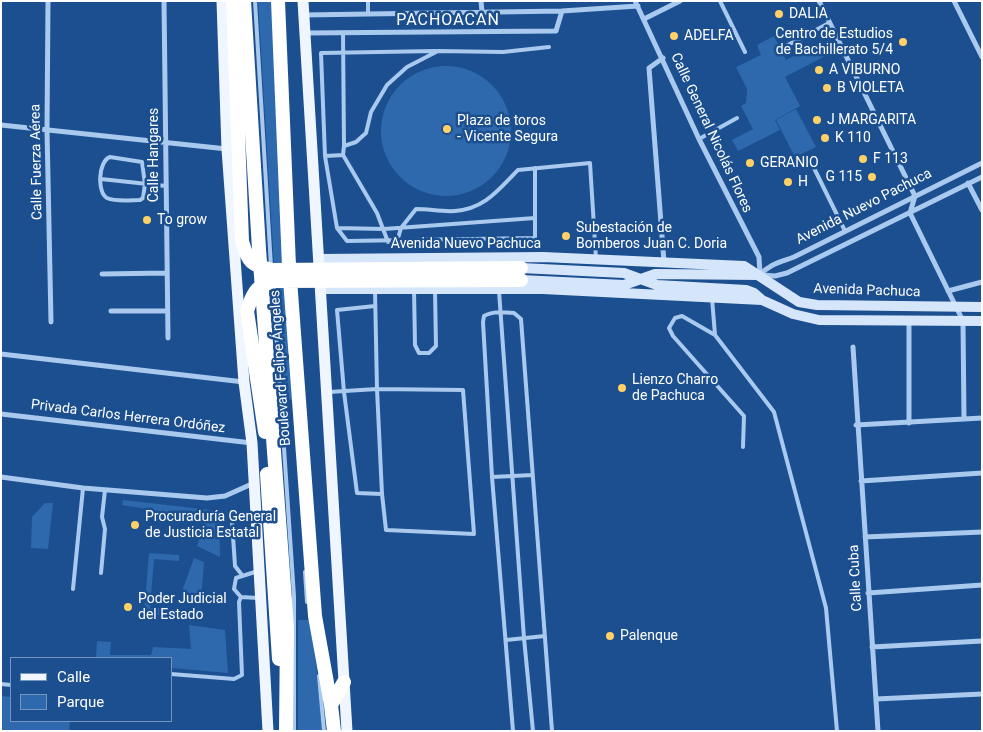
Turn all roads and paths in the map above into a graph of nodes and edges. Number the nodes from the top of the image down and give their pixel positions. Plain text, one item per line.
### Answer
1 (48, 1) edge
2 (164, 1) edge
3 (222, 1) edge
4 (233, 1) edge
5 (244, 1) edge
6 (255, 1) edge
7 (274, 1) edge
8 (278, 1) edge
9 (284, 1) edge
10 (303, 1) edge
11 (368, 1) edge
12 (481, 1) edge
13 (680, 1) edge
14 (720, 1) edge
15 (819, 1) edge
16 (954, 1) edge
17 (637, 3) edge
18 (562, 10) junction
19 (482, 12) junction
20 (368, 13) junction
21 (304, 15) junction
22 (644, 19) junction
23 (830, 23) junction
24 (305, 33) junction
25 (343, 33) junction
26 (786, 46) dead end
27 (548, 47) dead end
28 (438, 51) junction
29 (745, 52) dead end
30 (344, 53) junction
31 (982, 57) edge
32 (663, 58) junction
33 (737, 118) dead end
34 (1, 125) edge
35 (47, 130) junction
36 (699, 139) junction
37 (165, 142) junction
38 (344, 146) junction
39 (227, 149) junction
40 (343, 155) junction
41 (324, 156) junction
42 (811, 162) dead end
43 (982, 164) edge
44 (535, 168) junction
45 (982, 177) edge
46 (101, 179) junction
47 (968, 183) junction
48 (145, 184) junction
49 (166, 186) junction
50 (915, 196) junction
51 (982, 210) edge
52 (910, 213) junction
53 (535, 218) junction
54 (337, 228) junction
55 (401, 228) junction
56 (384, 229) junction
57 (845, 231) junction
58 (388, 242) junction
59 (397, 242) junction
60 (319, 259) junction
61 (340, 259) junction
62 (596, 259) junction
63 (664, 262) junction
64 (166, 273) junction
65 (102, 274) dead end
66 (521, 274) joint
67 (278, 275) junction
68 (760, 275) junction
69 (641, 279) junction
70 (982, 282) edge
71 (320, 289) junction
72 (341, 289) junction
73 (375, 289) junction
74 (414, 289) junction
75 (436, 289) junction
76 (499, 289) junction
77 (948, 290) junction
78 (712, 296) junction
79 (762, 300) junction
80 (375, 306) junction
81 (956, 307) junction
82 (982, 307) edge
83 (111, 311) dead end
84 (167, 311) junction
85 (499, 312) junction
86 (982, 321) edge
87 (51, 322) dead end
88 (909, 322) junction
89 (963, 322) junction
90 (715, 335) junction
91 (168, 338) dead end
92 (853, 347) dead end
93 (1, 354) edge
94 (244, 382) junction
95 (377, 389) junction
96 (326, 392) junction
97 (344, 392) junction
98 (1, 414) edge
99 (982, 418) edge
100 (964, 419) junction
101 (909, 423) junction
102 (856, 425) junction
103 (252, 443) junction
104 (743, 447) dead end
105 (982, 473) edge
106 (533, 475) junction
107 (512, 476) junction
108 (1, 477) edge
109 (492, 477) junction
110 (861, 481) junction
111 (254, 483) junction
112 (83, 488) junction
113 (105, 490) junction
114 (382, 494) junction
115 (232, 521) dead end
116 (982, 532) edge
117 (303, 536) dead end
118 (865, 537) junction
119 (305, 566) dead end
120 (260, 570) junction
121 (101, 573) dead end
122 (242, 575) junction
123 (982, 585) edge
124 (73, 589) dead end
125 (868, 593) junction
126 (241, 597) junction
127 (262, 600) junction
128 (545, 636) junction
129 (524, 638) junction
130 (506, 640) junction
131 (982, 641) edge
132 (872, 647) junction
133 (323, 658) junction
134 (172, 674) edge
135 (344, 682) junction
136 (982, 694) edge
137 (876, 699) junction
138 (331, 705) junction
139 (288, 728) edge
140 (332, 730) edge
141 (268, 731) edge
142 (347, 731) edge
143 (513, 731) edge
144 (533, 731) edge
145 (552, 731) edge
146 (837, 731) edge
147 (878, 731) edge

1 - 35 street, Calle Fuerza Aérea
2 - 37 street, Calle Hangares
3 - 39 main road
4 - 67 highway
5 - 139 highway, Boulevard Felipe Ángeles
6 - 139 lane
7 - 117 lane
8 - 133 highway, Boulevard Felipe Ángeles
9 - 67 highway
10 - 21 main road
11 - 20 lane
12 - 19 street
13 - 22 street
14 - 29 lane
15 - 23 street
16 - 31 street
17 - 18 street
17 - 22 street, Calle General Nicolás Flores
18 - 19 street
18 - 25 street
19 - 20 street
20 - 21 street
21 - 24 main road
22 - 32 street, Calle General Nicolás Flores
23 - 26 lane
23 - 50 street
24 - 25 street
24 - 60 main road
25 - 30 lane
27 - 28 lane
28 - 30 lane
28 - 38 lane
30 - 38 lane
30 - 41 lane
32 - 36 street, Calle General Nicolás Flores
32 - 63 street
33 - 36 lane
34 - 35 street
35 - 37 street
35 - 87 street, Calle Fuerza Aérea
36 - 68 street, Calle General Nicolás Flores
37 - 39 street
37 - 49 street, Calle Hangares
38 - 40 lane
39 - 94 main road
40 - 41 lane
40 - 56 lane
41 - 54 lane
42 - 57 lane
43 - 50 street, Avenida Nuevo Pachuca
44 - 53 lane
44 - 55 lane
44 - 62 lane
45 - 47 street, Avenida Nuevo Pachuca
46 - 48 lane
46 - 48 lane
46 - 48 lane
47 - 51 street
47 - 52 street, Avenida Nuevo Pachuca
48 - 49 lane
49 - 64 street, Calle Hangares
50 - 52 street
50 - 57 street, Avenida Nuevo Pachuca
52 - 68 street, Avenida Nuevo Pachuca
52 - 77 street
53 - 55 lane
53 - 59 lane
54 - 56 lane
54 - 58 lane
55 - 56 lane
55 - 59 lane
56 - 58 lane
57 - 68 street, Avenida Nuevo Pachuca
58 - 59 lane
60 - 61 main road, Avenida Nuevo Pachuca
60 - 71 main road
61 - 62 main road, Avenida Nuevo Pachuca
61 - 72 main road
62 - 63 main road, Avenida Nuevo Pachuca
63 - 68 main road, Avenida Nuevo Pachuca
64 - 65 street
64 - 84 street, Calle Hangares
66 - 67 highway
66 - 69 main road
67 - 133 highway
67 - 139 highway
68 - 69 main road
68 - 79 main road
68 - 81 main road, Avenida Pachuca
69 - 79 main road, Avenida Pachuca
70 - 77 street
71 - 72 main road
71 - 96 main road
72 - 73 main road
73 - 74 main road
73 - 80 lane
74 - 75 main road
74 - 75 lane
75 - 76 main road
76 - 78 main road
76 - 85 lane
77 - 81 street
78 - 79 main road
78 - 90 lane
79 - 88 main road, Avenida Pachuca
80 - 95 lane
80 - 97 lane
81 - 82 main road, Avenida Pachuca
81 - 89 street
83 - 84 street
84 - 91 street, Calle Hangares
85 - 106 lane
85 - 107 lane
85 - 109 lane
86 - 89 main road, Avenida Pachuca
88 - 89 main road, Avenida Pachuca
88 - 101 street
89 - 100 street
90 - 104 lane
90 - 146 lane
92 - 102 street, Calle Cuba
93 - 94 street
94 - 103 main road
95 - 97 lane
95 - 114 lane
95 - 114 lane
96 - 97 lane
96 - 135 main road
97 - 114 lane
98 - 103 street, Privada Carlos Herrera Ordóñez
99 - 100 street
100 - 101 street
101 - 102 street
102 - 110 street, Calle Cuba
103 - 111 main road
105 - 110 street
106 - 107 lane
106 - 128 lane
107 - 109 lane
107 - 129 lane
108 - 112 street
109 - 130 lane
110 - 118 street, Calle Cuba
111 - 113 street
111 - 120 main road
112 - 113 street
112 - 124 lane
113 - 121 lane
115 - 122 lane
116 - 118 street
118 - 125 street, Calle Cuba
119 - 140 lane
120 - 122 lane
120 - 127 main road
122 - 126 lane
123 - 125 street
125 - 132 street, Calle Cuba
126 - 127 lane
126 - 134 lane
127 - 141 main road
128 - 129 lane
128 - 145 lane
129 - 130 lane
129 - 144 lane
130 - 143 lane
131 - 132 street
132 - 137 street, Calle Cuba
133 - 138 highway, Boulevard Felipe Ángeles
135 - 138 highway
135 - 142 main road
136 - 137 street
137 - 147 street, Calle Cuba
138 - 140 highway, Boulevard Felipe Ángeles

